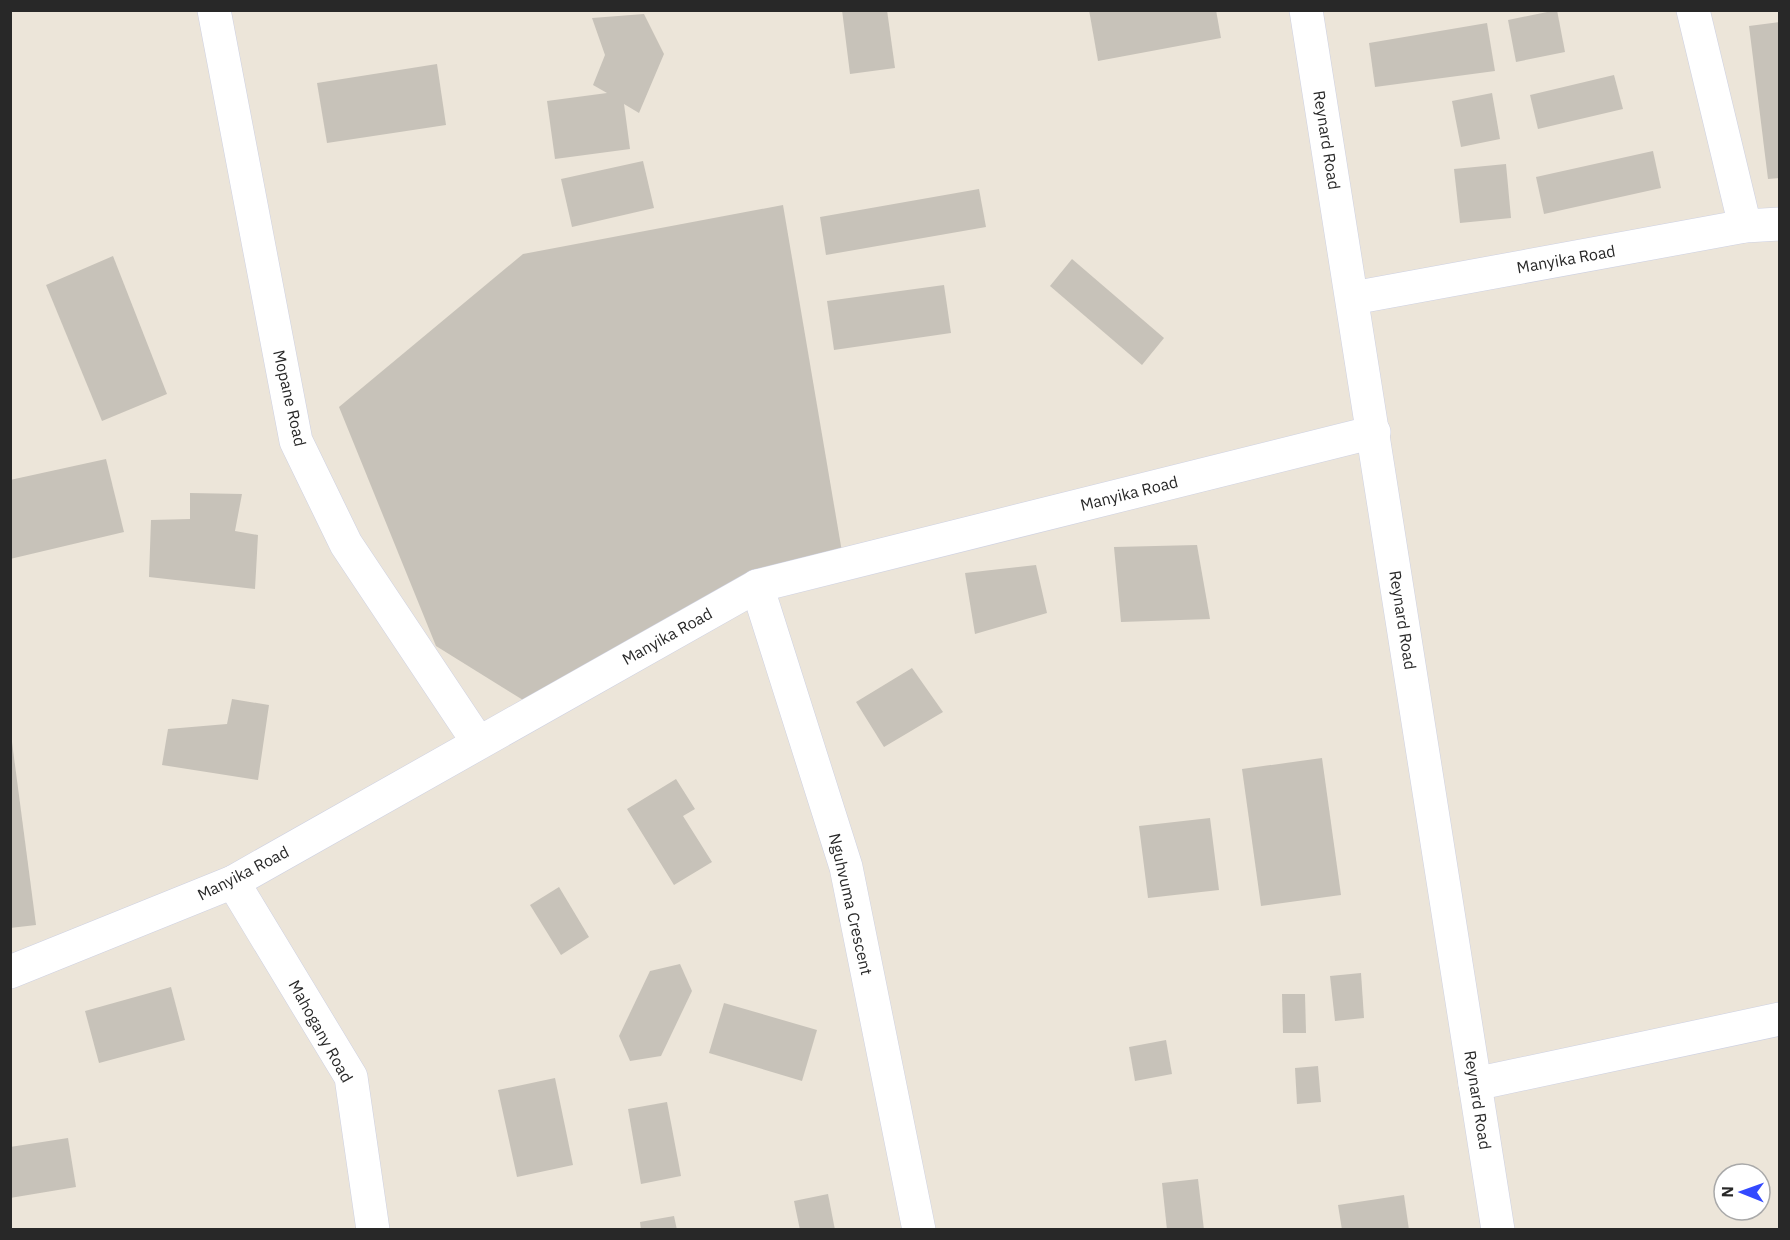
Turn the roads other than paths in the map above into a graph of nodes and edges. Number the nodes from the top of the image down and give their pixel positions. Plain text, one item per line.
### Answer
1 (214, 10) edge
2 (1306, 10) edge
3 (1693, 10) edge
4 (1779, 224) edge
5 (1745, 226) junction
6 (1353, 298) junction
7 (1374, 432) junction
8 (757, 586) junction
9 (478, 742) junction
10 (233, 882) junction
11 (10, 972) edge
12 (1779, 1019) edge
13 (1475, 1084) junction
14 (373, 1230) edge
15 (919, 1230) edge
16 (1498, 1230) edge

1 - 9 street, Mopane Road
2 - 6 street, Reynard Road
3 - 5 street
4 - 5 street, Manyika Road
5 - 6 street, Manyika Road
6 - 7 street, Reynard Road
7 - 8 street, Manyika Road
7 - 13 street, Reynard Road
8 - 9 street, Manyika Road
8 - 15 street, Nguhvuma Crescent
9 - 10 street, Manyika Road
10 - 11 street, Manyika Road
10 - 14 street, Mahogany Road
12 - 13 street
13 - 16 street, Reynard Road

